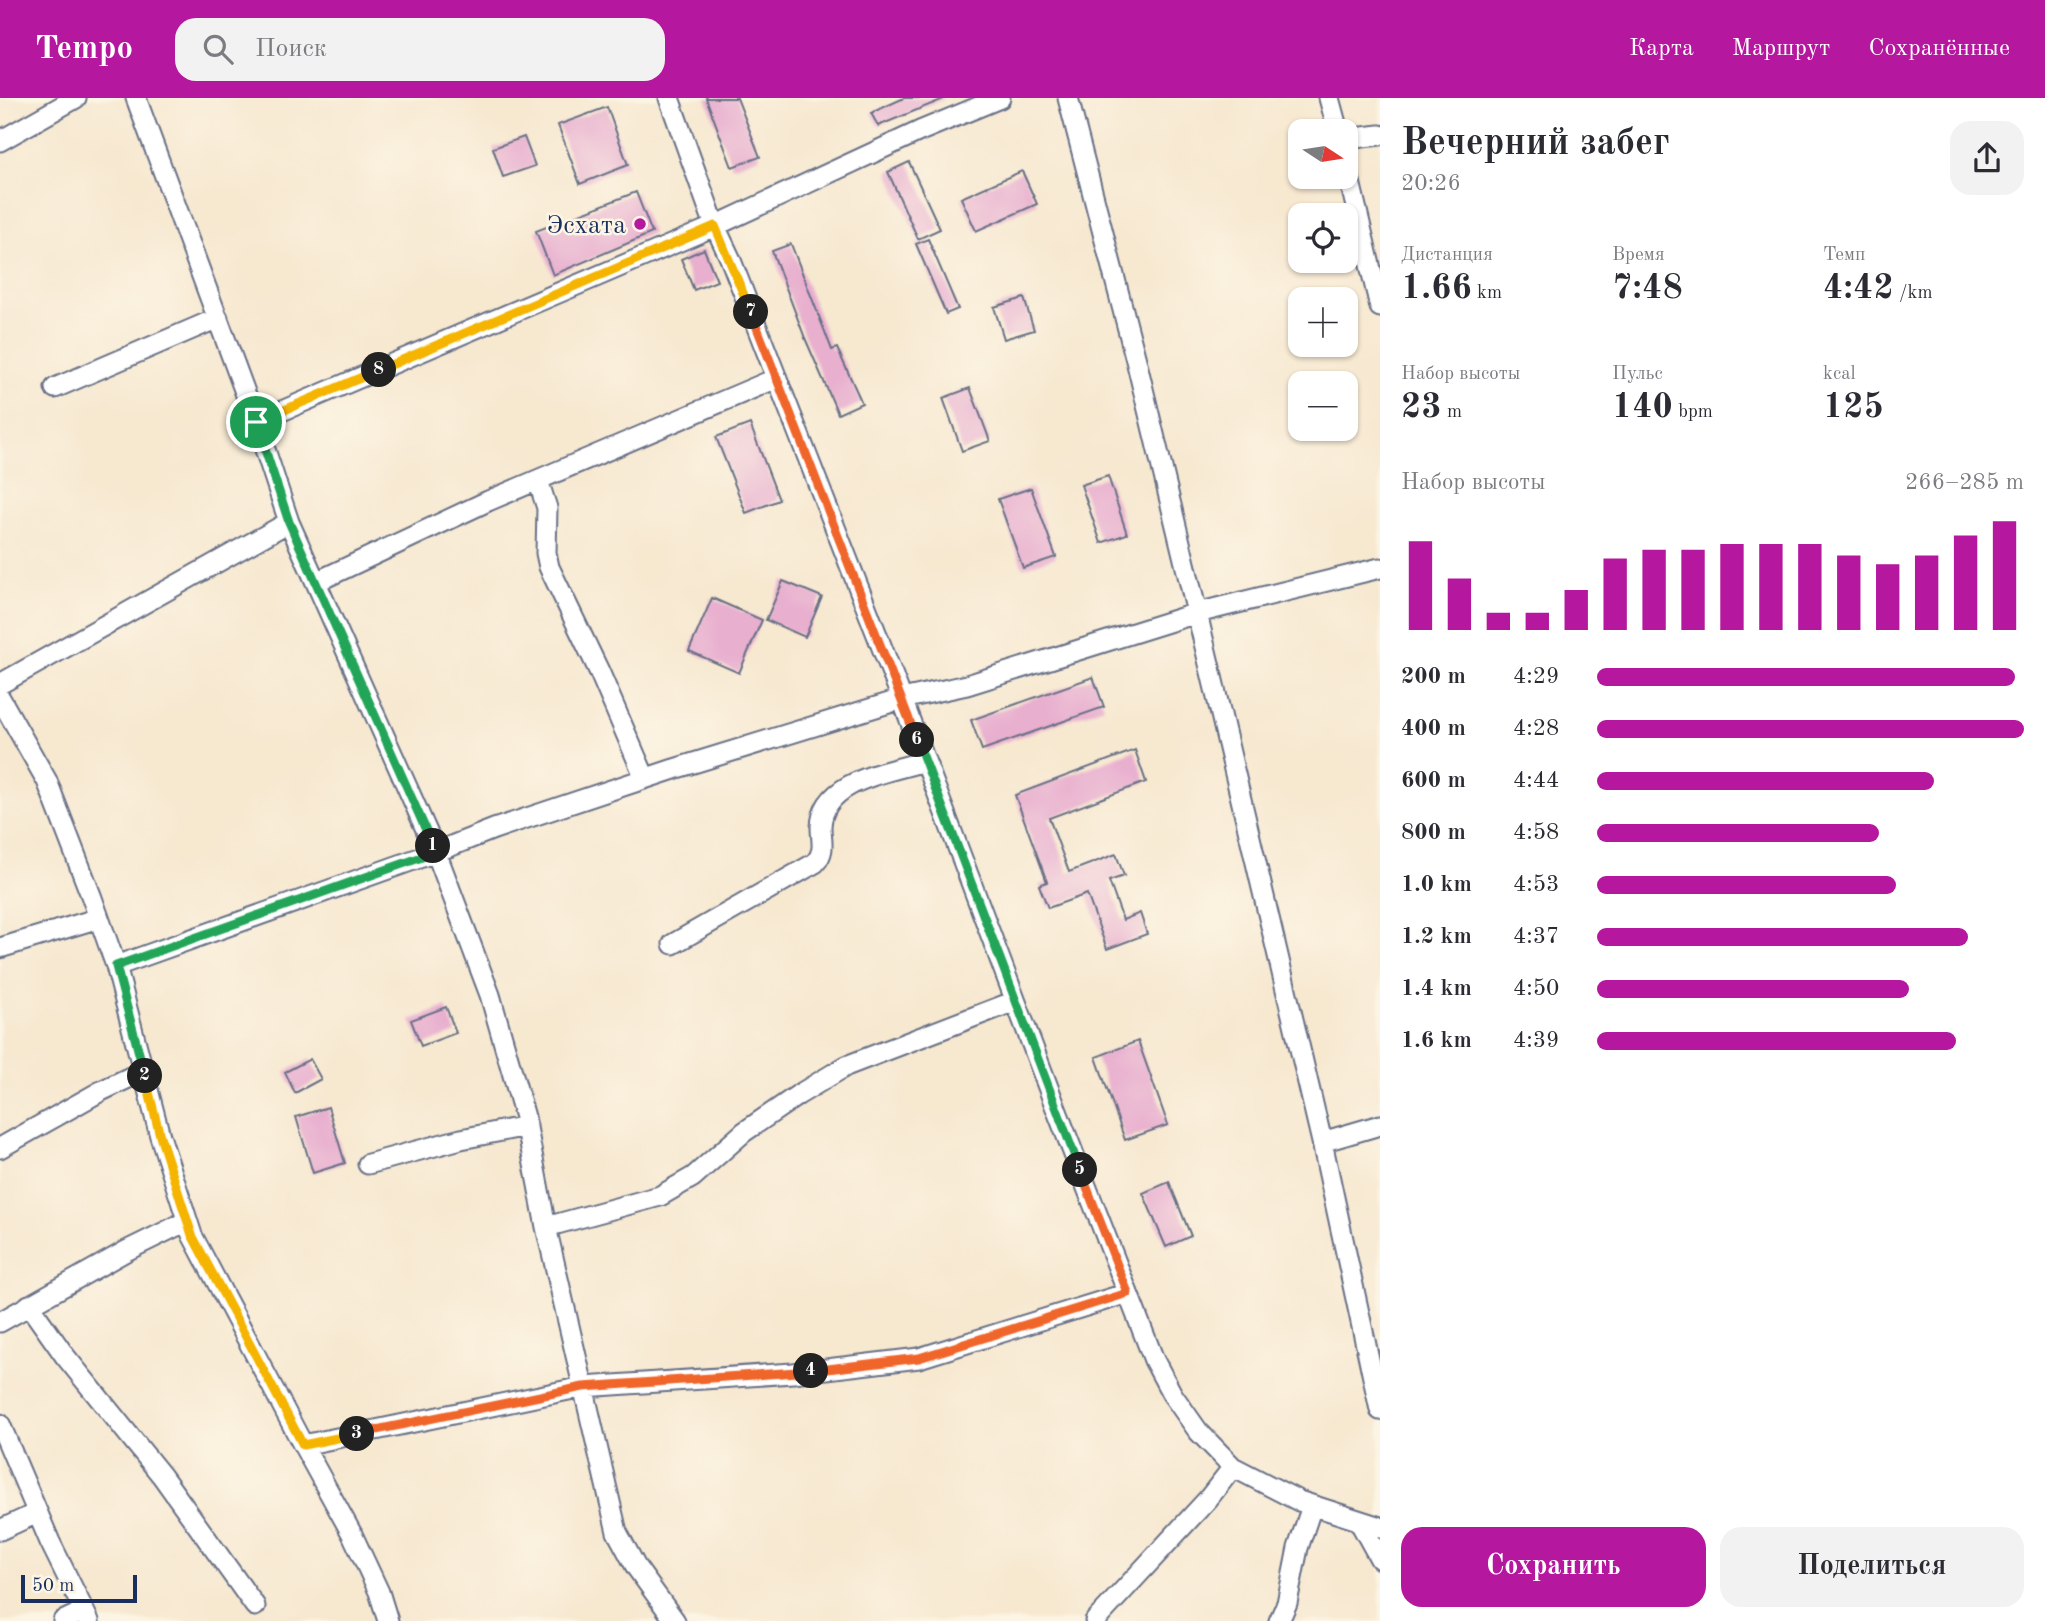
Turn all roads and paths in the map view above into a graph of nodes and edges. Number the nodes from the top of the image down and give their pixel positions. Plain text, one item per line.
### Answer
1 (76, 98) edge
2 (136, 98) edge
3 (669, 98) edge
4 (1000, 98) edge
5 (1068, 98) edge
6 (1329, 98) edge
7 (1335, 119) edge
8 (1380, 135) edge
9 (1358, 138) edge
10 (0, 141) edge
11 (1352, 189) edge
12 (715, 226) junction
13 (1380, 307) edge
14 (218, 318) junction
15 (777, 378) junction
16 (55, 388) dead end
17 (256, 422) junction
18 (538, 480) junction
19 (289, 522) junction
20 (1380, 568) edge
21 (316, 582) junction
22 (1197, 613) junction
23 (0, 684) edge
24 (0, 698) edge
25 (902, 699) junction
26 (925, 761) junction
27 (645, 778) junction
28 (436, 852) junction
29 (99, 918) junction
30 (673, 944) dead end
31 (0, 948) edge
32 (116, 966) junction
33 (1016, 1001) junction
34 (144, 1071) junction
35 (1380, 1125) edge
36 (527, 1126) junction
37 (1322, 1142) junction
38 (0, 1148) edge
39 (368, 1164) dead end
40 (187, 1221) junction
41 (546, 1227) junction
42 (1128, 1293) junction
43 (29, 1306) junction
44 (0, 1322) edge
45 (583, 1387) junction
46 (1380, 1410) edge
47 (0, 1423) edge
48 (303, 1445) junction
49 (1233, 1467) junction
50 (1312, 1506) junction
51 (37, 1513) junction
52 (1359, 1521) junction
53 (1380, 1528) edge
54 (0, 1530) edge
55 (1380, 1559) edge
56 (255, 1606) dead end
57 (87, 1616) edge
58 (63, 1621) edge
59 (388, 1621) edge
60 (675, 1621) edge
61 (1095, 1621) edge
62 (1279, 1621) edge

1 - 10 street
2 - 14 street
3 - 12 street
4 - 12 street
5 - 22 street
6 - 7 street
8 - 9 street
11 - 13 street
12 - 15 street
12 - 17 street
14 - 16 street
14 - 17 street
15 - 18 street
15 - 25 street
17 - 19 street
18 - 21 street
18 - 27 street
19 - 21 street
19 - 23 street
20 - 22 street
21 - 28 street
22 - 25 street
22 - 37 street
24 - 29 street
25 - 26 street
25 - 27 street
26 - 30 street
26 - 33 street
27 - 28 street
28 - 32 street
28 - 36 street
29 - 31 street
29 - 32 street
32 - 34 street
33 - 41 street
33 - 42 street
34 - 38 street
34 - 40 street
35 - 37 street
36 - 39 street
36 - 41 street
37 - 46 street
40 - 43 street
40 - 48 street
41 - 45 street
42 - 45 street
42 - 49 street
43 - 44 street
43 - 56 street
45 - 48 street
45 - 60 street
47 - 51 street
48 - 59 street
49 - 50 street
49 - 61 street
50 - 52 street
50 - 62 street
51 - 54 street
51 - 57 street
52 - 53 street
52 - 55 street
57 - 58 street

